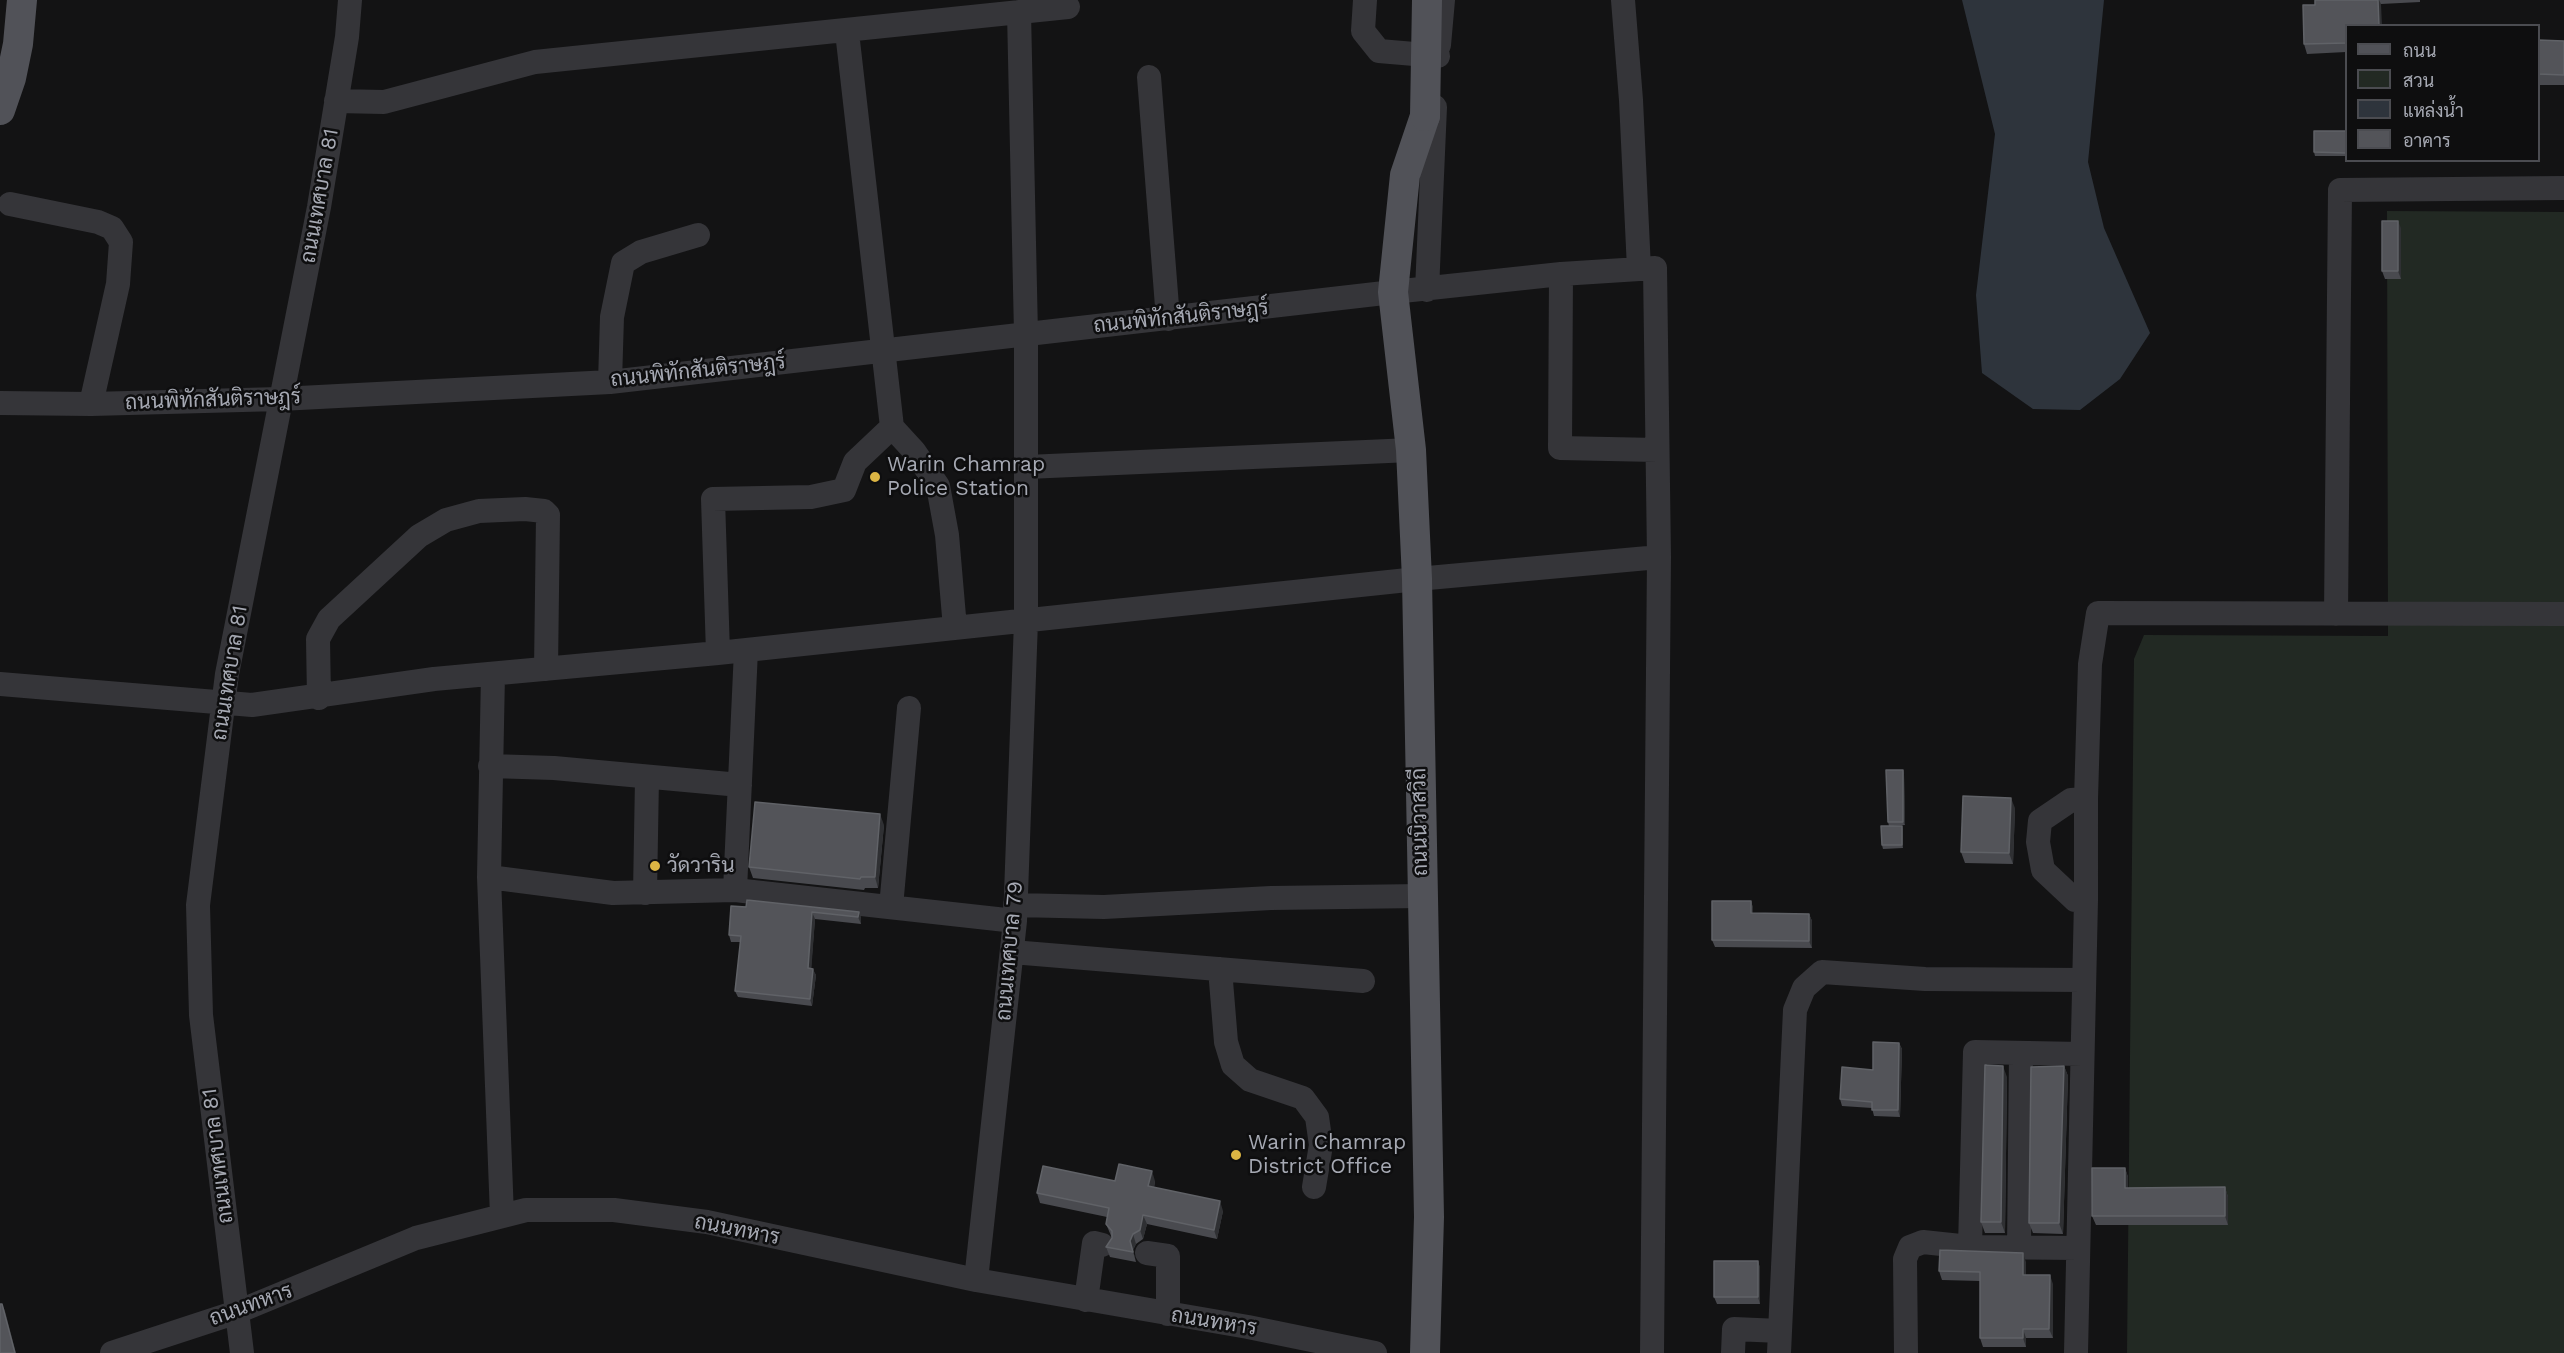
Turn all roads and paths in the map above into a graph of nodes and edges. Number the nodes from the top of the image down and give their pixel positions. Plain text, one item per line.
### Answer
1 (22, 0) edge
2 (350, 0) edge
3 (1365, 0) edge
4 (1427, 0) edge
5 (1443, 0) edge
6 (1623, 0) edge
7 (1068, 7) dead end
8 (1019, 12) junction
9 (847, 32) junction
10 (1438, 56) junction
11 (1149, 77) dead end
12 (336, 101) junction
13 (0, 110) edge
14 (2564, 188) edge
15 (10, 204) dead end
16 (698, 235) dead end
17 (1638, 269) junction
18 (1561, 274) junction
19 (1427, 290) junction
20 (1393, 292) junction
21 (1168, 319) junction
22 (1026, 334) junction
23 (882, 350) junction
24 (610, 382) junction
25 (280, 399) junction
26 (0, 403) edge
27 (91, 404) junction
28 (892, 427) junction
29 (1411, 450) junction
30 (1658, 450) junction
31 (1027, 466) junction
32 (1659, 557) junction
33 (1417, 579) junction
34 (2336, 614) junction
35 (2564, 614) edge
36 (1026, 621) junction
37 (955, 628) junction
38 (746, 650) junction
39 (718, 653) junction
40 (546, 669) junction
41 (493, 674) junction
42 (0, 684) edge
43 (319, 698) junction
44 (224, 702) junction
45 (909, 708) dead end
46 (490, 766) junction
47 (647, 778) junction
48 (740, 785) junction
49 (2086, 799) junction
50 (489, 878) junction
51 (735, 890) junction
52 (645, 893) junction
53 (1421, 896) junction
54 (2086, 900) junction
55 (891, 907) junction
56 (1015, 913) junction
57 (1012, 952) junction
58 (1220, 969) junction
59 (2083, 980) junction
60 (1363, 981) dead end
61 (2021, 1053) junction
62 (2082, 1054) junction
63 (1314, 1187) dead end
64 (502, 1216) junction
65 (1102, 1245) dead end
66 (1970, 1246) junction
67 (2019, 1248) junction
68 (2078, 1248) junction
69 (1147, 1253) dead end
70 (976, 1280) junction
71 (1086, 1300) junction
72 (237, 1312) junction
73 (1168, 1314) junction
74 (1780, 1342) edge
75 (112, 1353) edge
76 (242, 1353) edge
77 (1375, 1353) edge
78 (1425, 1353) edge
79 (1652, 1353) edge
80 (1733, 1353) edge
81 (1906, 1353) edge
82 (2076, 1353) edge

1 - 13 main road
2 - 12 street, ถนนเทศบาล 81
3 - 10 street
4 - 20 main road, ถนนนิวาสวิถี, bridge
5 - 10 street
6 - 17 street
7 - 8 street
8 - 9 street
8 - 22 street, ถนนเทศบาล 79
9 - 12 street
9 - 23 street
10 - 19 street
11 - 21 street
12 - 25 street, ถนนเทศบาล 81
14 - 34 street
15 - 27 street
16 - 24 street
17 - 18 street, ถนนพิทักสันติราษฎร์
17 - 30 street
18 - 19 street, ถนนพิทักสันติราษฎร์
18 - 30 street
19 - 20 street, ถนนพิทักสันติราษฎร์
20 - 21 street, ถนนพิทักสันติราษฎร์
20 - 29 main road, ถนนนิวาสวิถี
21 - 22 street, ถนนพิทักสันติราษฎร์
22 - 23 street, ถนนพิทักสันติราษฎร์
22 - 31 street, ถนนเทศบาล 79
23 - 24 street, ถนนพิทักสันติราษฎร์
23 - 28 street
24 - 25 street, ถนนพิทักสันติราษฎร์
25 - 27 street, ถนนพิทักสันติราษฎร์
25 - 44 street, ถนนเทศบาล 81
26 - 27 street, ถนนพิทักสันติราษฎร์
28 - 37 street
28 - 39 street
29 - 31 street
29 - 33 main road, ถนนนิวาสวิถี
30 - 32 street
31 - 36 street, ถนนเทศบาล 79
32 - 33 street
32 - 79 street
33 - 36 street
33 - 53 main road, ถนนนิวาสวิถี
34 - 35 street
34 - 49 street
36 - 37 street
36 - 56 street, ถนนเทศบาล 79
37 - 38 street
38 - 39 street
38 - 48 street
39 - 40 street
40 - 41 street
40 - 43 street
41 - 43 street
41 - 46 street
42 - 44 street
43 - 44 street
44 - 72 street, ถนนเทศบาล 81
45 - 55 street
46 - 47 street
46 - 50 street
47 - 48 street
47 - 52 street
48 - 51 street
49 - 54 street
49 - 54 street
50 - 52 street
50 - 64 street
51 - 52 street
51 - 55 street
53 - 56 street
53 - 78 main road, ถนนนิวาสวิถี
54 - 59 street
55 - 56 street
56 - 57 street, ถนนเทศบาล 79
57 - 58 street
57 - 70 street, ถนนเทศบาล 79
58 - 60 street
58 - 63 street
59 - 62 street
59 - 74 street
61 - 62 street
61 - 66 street
61 - 67 street
62 - 68 street
64 - 70 street, ถนนทหาร
64 - 72 street, ถนนทหาร
65 - 71 street
66 - 67 street
66 - 81 street
67 - 68 street
68 - 82 street
69 - 73 street
70 - 71 street, ถนนทหาร
71 - 73 street, ถนนทหาร
72 - 75 street, ถนนทหาร
72 - 76 street, ถนนเทศบาล 81
73 - 77 street, ถนนทหาร
74 - 80 street

